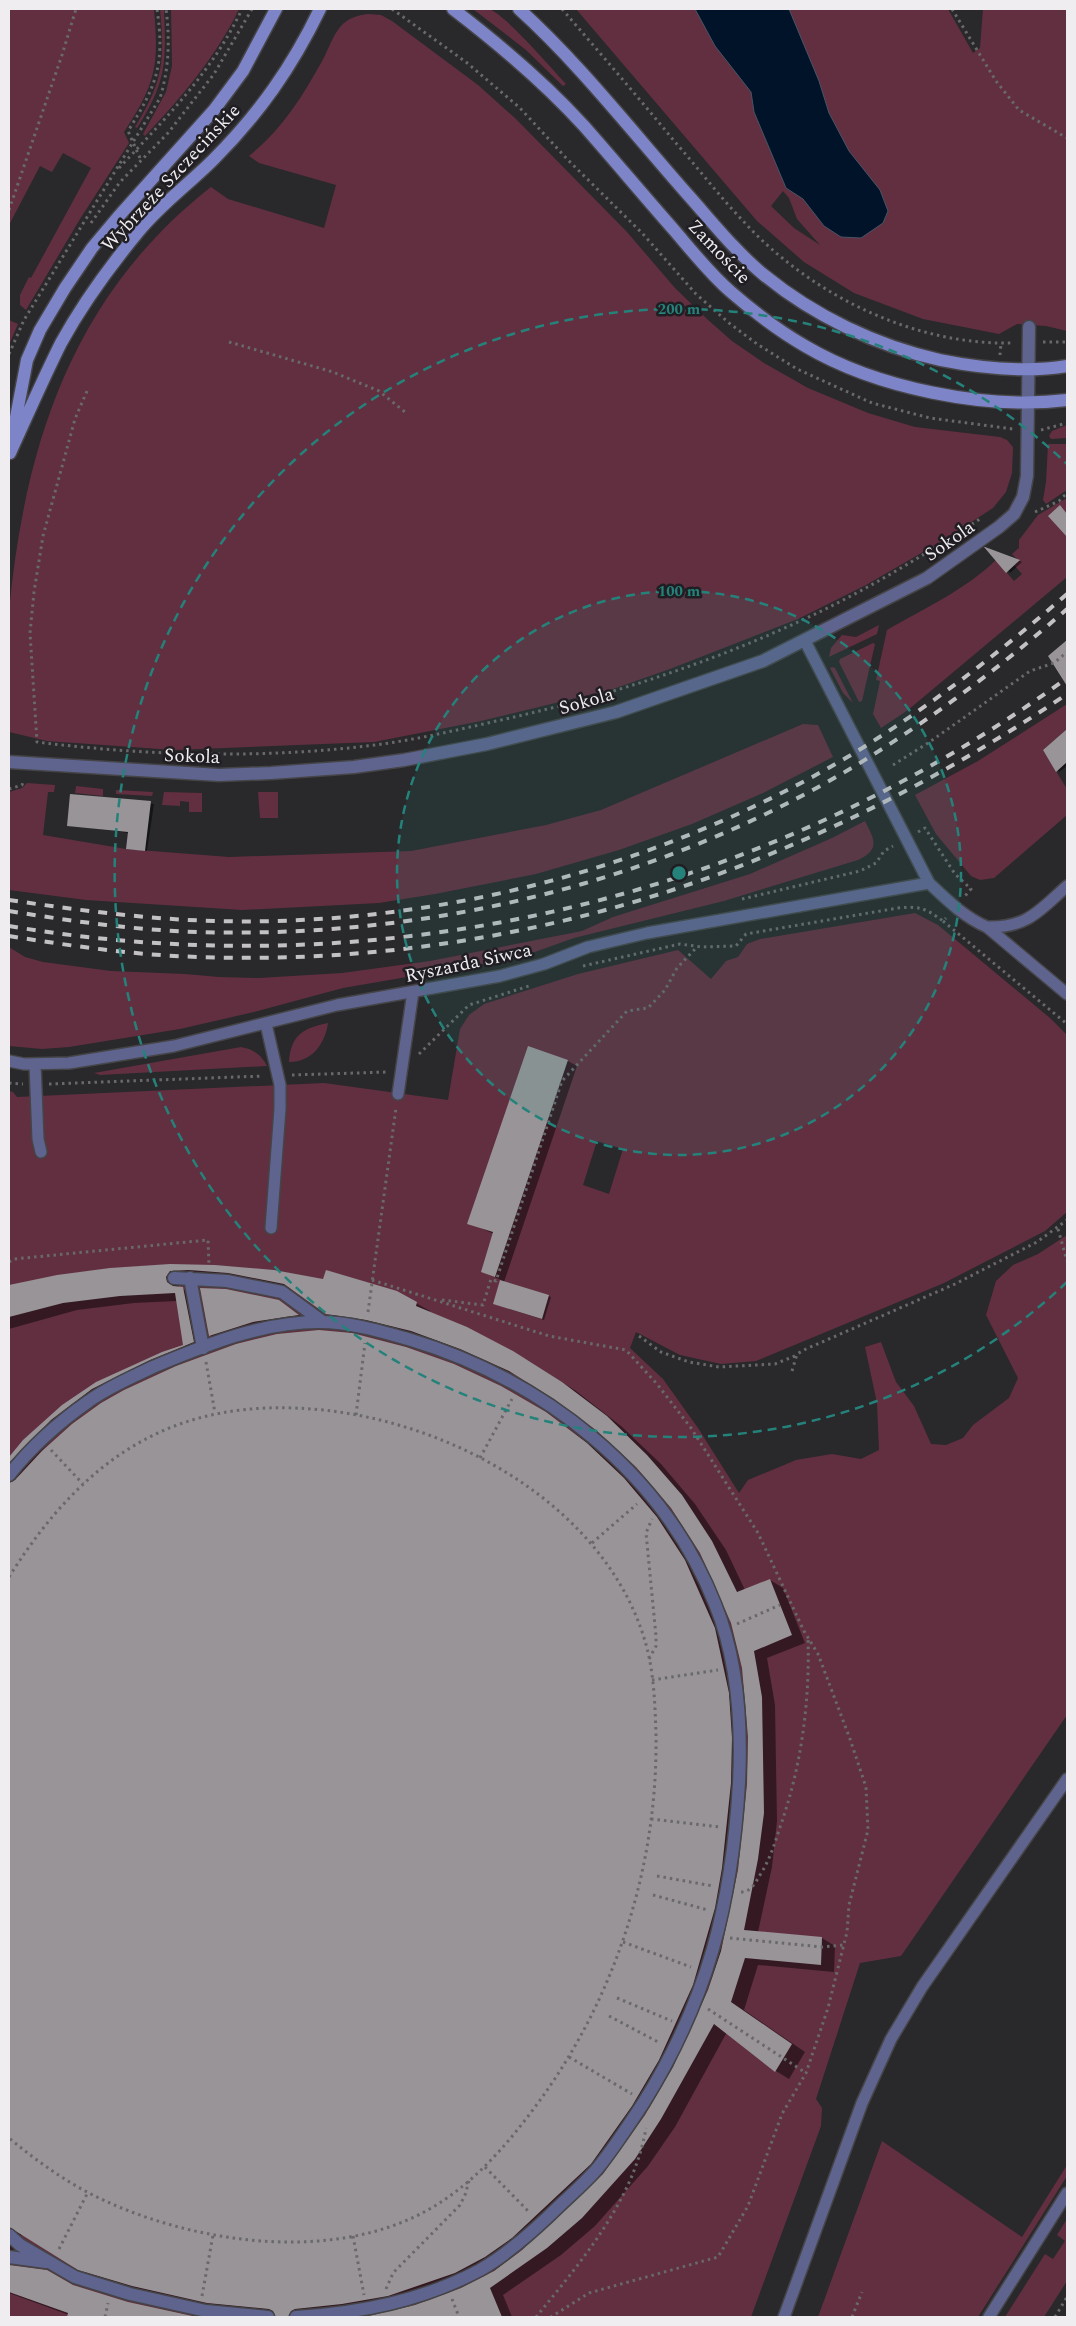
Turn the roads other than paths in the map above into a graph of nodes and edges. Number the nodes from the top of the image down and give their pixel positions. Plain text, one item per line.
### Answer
1 (276, 9) edge
2 (320, 9) edge
3 (453, 9) edge
4 (519, 9) edge
5 (1029, 327) dead end
6 (1067, 366) edge
7 (1028, 368) junction
8 (1067, 400) edge
9 (1028, 402) junction
10 (9, 456) edge
11 (805, 641) junction
12 (9, 762) edge
13 (929, 883) junction
14 (1067, 886) edge
15 (987, 927) junction
16 (413, 992) junction
17 (1067, 994) edge
18 (266, 1024) junction
19 (10, 1062) edge
20 (35, 1064) junction
21 (398, 1094) road end
22 (41, 1152) dead end
23 (271, 1228) dead end
24 (174, 1278) dead end
25 (190, 1278) junction
26 (324, 1322) junction
27 (203, 1348) junction
28 (9, 1475) edge
29 (1067, 1780) edge
30 (1067, 2193) edge
31 (9, 2235) edge
32 (9, 2257) edge
33 (52, 2263) junction
34 (268, 2317) edge
35 (296, 2317) edge
36 (784, 2317) edge
37 (989, 2317) edge

1 - 10 street, Wybrzeże Szczecińskie
2 - 10 street, Wybrzeże Szczecińskie
3 - 9 street, Zamoście
4 - 7 street, Zamoście
5 - 7 street, Sokola
6 - 7 street
7 - 9 street, Sokola
8 - 9 street
9 - 11 street, Sokola
11 - 12 street, Sokola
11 - 13 lane
13 - 15 lane
13 - 16 lane, Ryszarda Siwca
14 - 15 lane
15 - 17 lane
16 - 18 lane, Ryszarda Siwca
16 - 21 lane
18 - 20 lane, Ryszarda Siwca
18 - 23 lane
19 - 20 lane, Ryszarda Siwca
20 - 22 lane
24 - 25 street
25 - 26 street
25 - 27 street
26 - 27 street
26 - 35 street
27 - 28 street
29 - 36 lane
30 - 37 lane
31 - 33 street
32 - 33 street
33 - 34 street

